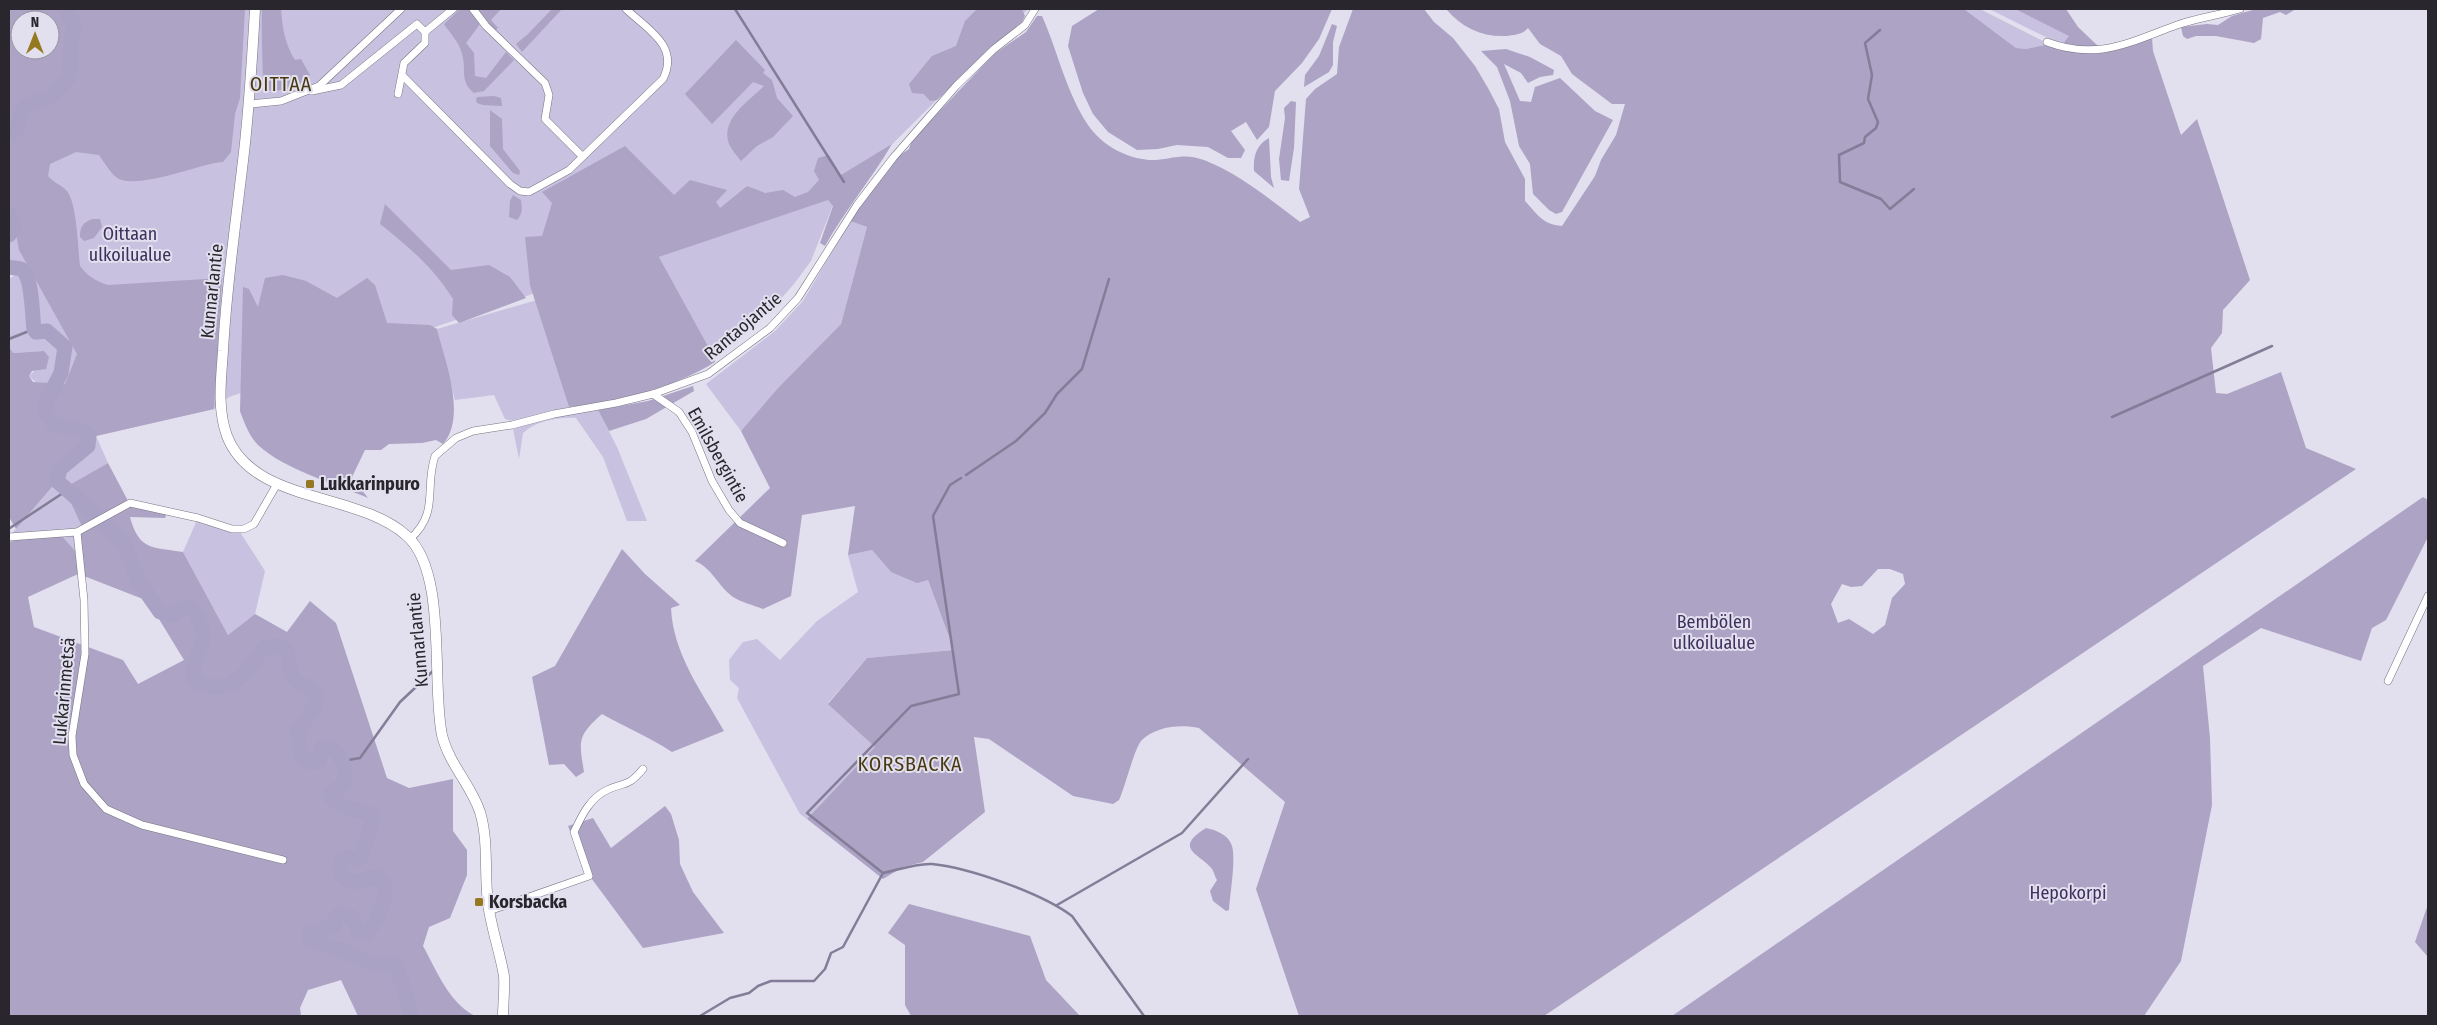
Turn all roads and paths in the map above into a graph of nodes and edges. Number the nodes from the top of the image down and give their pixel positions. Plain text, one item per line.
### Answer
1 (255, 9) edge
2 (401, 9) edge
3 (453, 9) edge
4 (473, 9) edge
5 (626, 9) edge
6 (1035, 9) edge
7 (2240, 9) edge
8 (425, 32) junction
9 (2047, 42) dead end
10 (403, 76) junction
11 (312, 91) junction
12 (398, 94) dead end
13 (250, 104) junction
14 (582, 156) junction
15 (653, 394) junction
16 (277, 484) junction
17 (77, 532) junction
18 (9, 537) edge
19 (410, 539) junction
20 (783, 543) dead end
21 (2428, 596) edge
22 (2388, 681) dead end
23 (643, 769) dead end
24 (283, 860) dead end
25 (489, 912) junction
26 (503, 1016) edge

1 - 13 main road, Kunnarlantie
2 - 11 street
3 - 8 street
4 - 14 street
5 - 14 street
6 - 15 street, Rantaojantie
7 - 9 street
8 - 10 street
8 - 11 street
10 - 12 street
10 - 14 street
11 - 13 street
13 - 16 main road, Kunnarlantie
15 - 19 street, Rantaojantie
15 - 20 street, Emilsbergintie
16 - 17 street
16 - 19 main road, Kunnarlantie
17 - 18 street
17 - 24 street, Lukkarinmetsä
19 - 25 main road, Kunnarlantie
21 - 22 street
23 - 25 street
25 - 26 main road, Kunnarlantie

